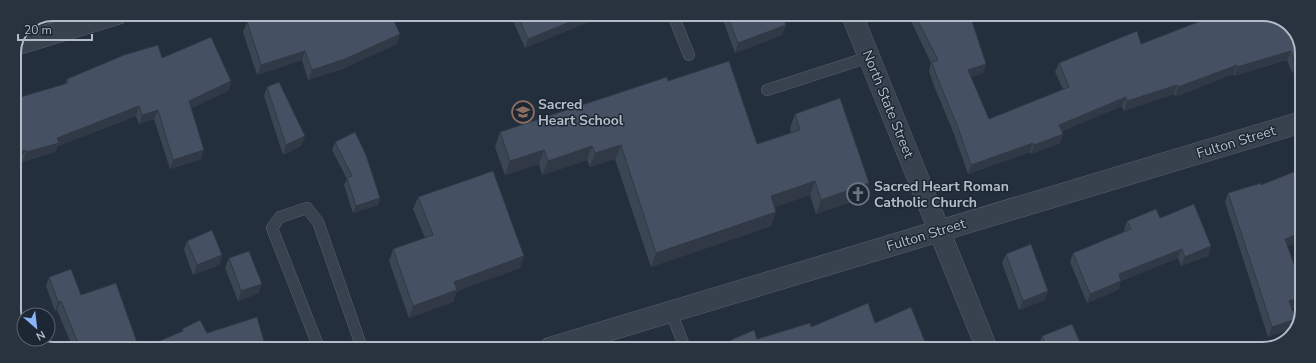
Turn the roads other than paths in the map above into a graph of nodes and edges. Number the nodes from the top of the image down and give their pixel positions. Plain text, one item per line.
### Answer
1 (94, 21) edge
2 (675, 21) edge
3 (854, 21) edge
4 (23, 43) edge
5 (689, 54) dead end
6 (869, 57) junction
7 (767, 90) dead end
8 (1295, 124) edge
9 (940, 231) junction
10 (671, 312) junction
11 (600, 341) edge
12 (317, 342) edge
13 (360, 342) edge
14 (683, 342) edge
15 (984, 342) edge

1 - 4 street
2 - 5 lane
3 - 6 street, North State Street
6 - 7 lane
6 - 9 street, North State Street
8 - 9 street, Fulton Street
9 - 10 street, Fulton Street
9 - 15 street, North State Street
10 - 11 street, Fulton Street
10 - 14 lane
12 - 13 lane

